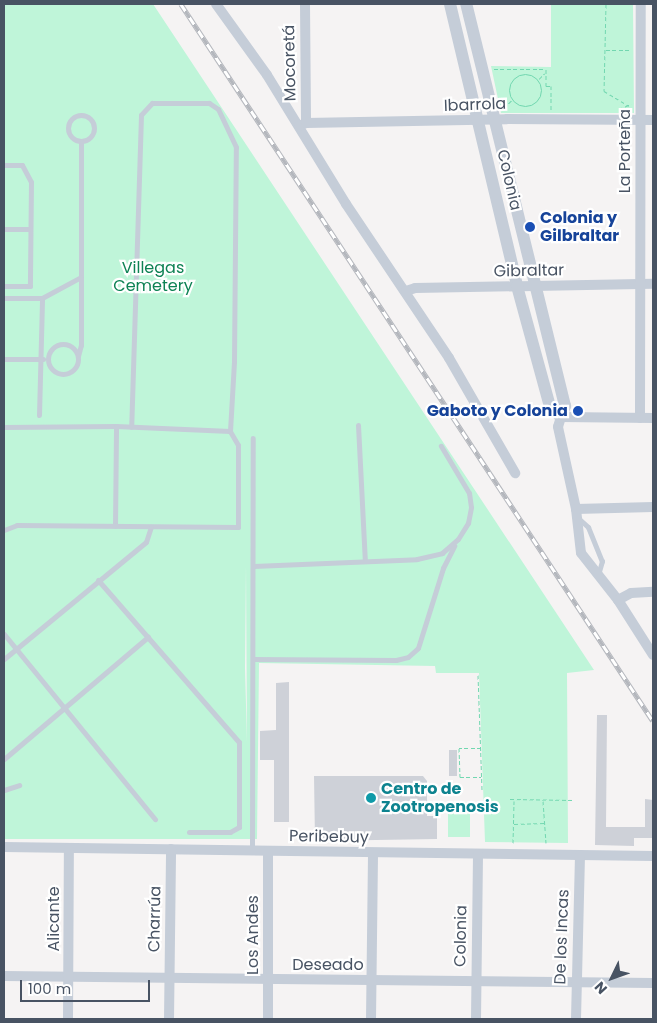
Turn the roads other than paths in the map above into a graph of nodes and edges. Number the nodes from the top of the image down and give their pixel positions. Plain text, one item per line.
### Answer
1 (216, 4) edge
2 (304, 4) edge
3 (450, 4) edge
4 (466, 4) edge
5 (641, 4) edge
6 (494, 120) junction
7 (640, 120) junction
8 (653, 120) edge
9 (478, 121) junction
10 (303, 124) junction
11 (81, 141) junction
12 (4, 165) edge
13 (4, 229) edge
14 (30, 229) junction
15 (81, 277) junction
16 (641, 284) junction
17 (653, 284) edge
18 (4, 286) edge
19 (518, 286) junction
20 (534, 286) junction
21 (406, 291) junction
22 (4, 298) edge
23 (42, 298) junction
24 (78, 356) junction
25 (4, 359) edge
26 (40, 359) junction
27 (48, 359) junction
28 (40, 414) dead end
29 (561, 417) junction
30 (640, 418) junction
31 (653, 418) edge
32 (358, 425) dead end
33 (116, 426) junction
34 (4, 427) edge
35 (132, 427) junction
36 (230, 431) junction
37 (253, 438) dead end
38 (441, 446) dead end
39 (516, 473) dead end
40 (653, 507) edge
41 (577, 513) junction
42 (115, 526) junction
43 (151, 526) junction
44 (4, 530) edge
45 (458, 540) junction
46 (365, 561) junction
47 (253, 566) junction
48 (597, 575) junction
49 (98, 580) junction
50 (653, 592) edge
51 (618, 600) junction
52 (4, 634) edge
53 (148, 637) junction
54 (16, 648) junction
55 (653, 654) edge
56 (4, 659) edge
57 (253, 659) junction
58 (65, 706) junction
59 (4, 759) edge
60 (19, 785) dead end
61 (4, 790) edge
62 (155, 820) dead end
63 (189, 832) dead end
64 (4, 847) edge
65 (69, 848) junction
66 (171, 849) junction
67 (252, 851) junction
68 (268, 851) junction
69 (373, 853) junction
70 (478, 854) junction
71 (580, 855) junction
72 (653, 856) edge
73 (4, 976) edge
74 (68, 977) junction
75 (170, 978) junction
76 (268, 980) junction
77 (371, 980) junction
78 (476, 981) junction
79 (576, 982) junction
80 (653, 983) edge
81 (68, 1019) edge
82 (169, 1019) edge
83 (268, 1019) edge
84 (371, 1019) edge
85 (476, 1019) edge
86 (576, 1019) edge

1 - 10 street
2 - 10 street, Mocoretá
3 - 9 street, Colonia
4 - 6 street, Colonia
5 - 7 street, La Porteña
6 - 7 street, Ibarrola
6 - 9 street, Ibarrola
6 - 20 street, Colonia
7 - 8 street, Ibarrola
7 - 16 street, La Porteña
9 - 10 street, Ibarrola
9 - 19 street, Colonia
10 - 21 street
11 - 11 lane
11 - 15 lane
12 - 14 lane
13 - 14 lane
14 - 18 lane
15 - 23 lane
15 - 24 lane
16 - 17 street, Gibraltar
16 - 20 street, Gibraltar
16 - 30 street, La Porteña
19 - 20 street, Gibraltar
19 - 21 street, Gibraltar
19 - 29 street, Colonia
20 - 29 street, Colonia
21 - 39 street
22 - 23 lane
23 - 26 lane
24 - 27 lane
24 - 27 lane
25 - 26 lane
26 - 27 lane
26 - 28 lane
29 - 30 street
29 - 41 street, Colonia
30 - 31 street
32 - 46 lane
33 - 34 lane
33 - 35 lane
33 - 42 lane
35 - 36 lane
35 - 36 lane
36 - 43 lane
37 - 47 lane
38 - 45 lane
40 - 41 street
41 - 48 street, Colonia
41 - 48 lane
42 - 43 lane
42 - 44 lane
43 - 49 lane
45 - 46 lane
45 - 57 lane
46 - 47 lane
47 - 57 lane
48 - 51 street
49 - 53 lane
49 - 54 lane
50 - 51 street
51 - 55 street
52 - 54 lane
53 - 58 lane
53 - 63 lane
54 - 56 lane
54 - 58 lane
57 - 67 lane
58 - 59 lane
58 - 62 lane
60 - 61 lane
64 - 65 street, Peribebuy
65 - 66 street, Peribebuy
65 - 74 street, Alicante
66 - 67 street, Peribebuy
66 - 75 street, Charrúa
67 - 68 street, Peribebuy
68 - 69 street, Peribebuy
68 - 76 street, Los Andes
69 - 70 street, Peribebuy
69 - 77 street
70 - 71 street, Peribebuy
70 - 78 street, Colonia
71 - 72 street, Peribebuy
71 - 79 street, De los Incas
73 - 74 street, Deseado
74 - 75 street, Deseado
74 - 81 street, Alicante
75 - 76 street, Deseado
75 - 82 street, Charrúa
76 - 77 street, Deseado
76 - 83 street, Los Andes
77 - 78 street, Deseado
77 - 84 street
78 - 79 street, Deseado
78 - 85 street, Colonia
79 - 80 street, Deseado
79 - 86 street, De los Incas

